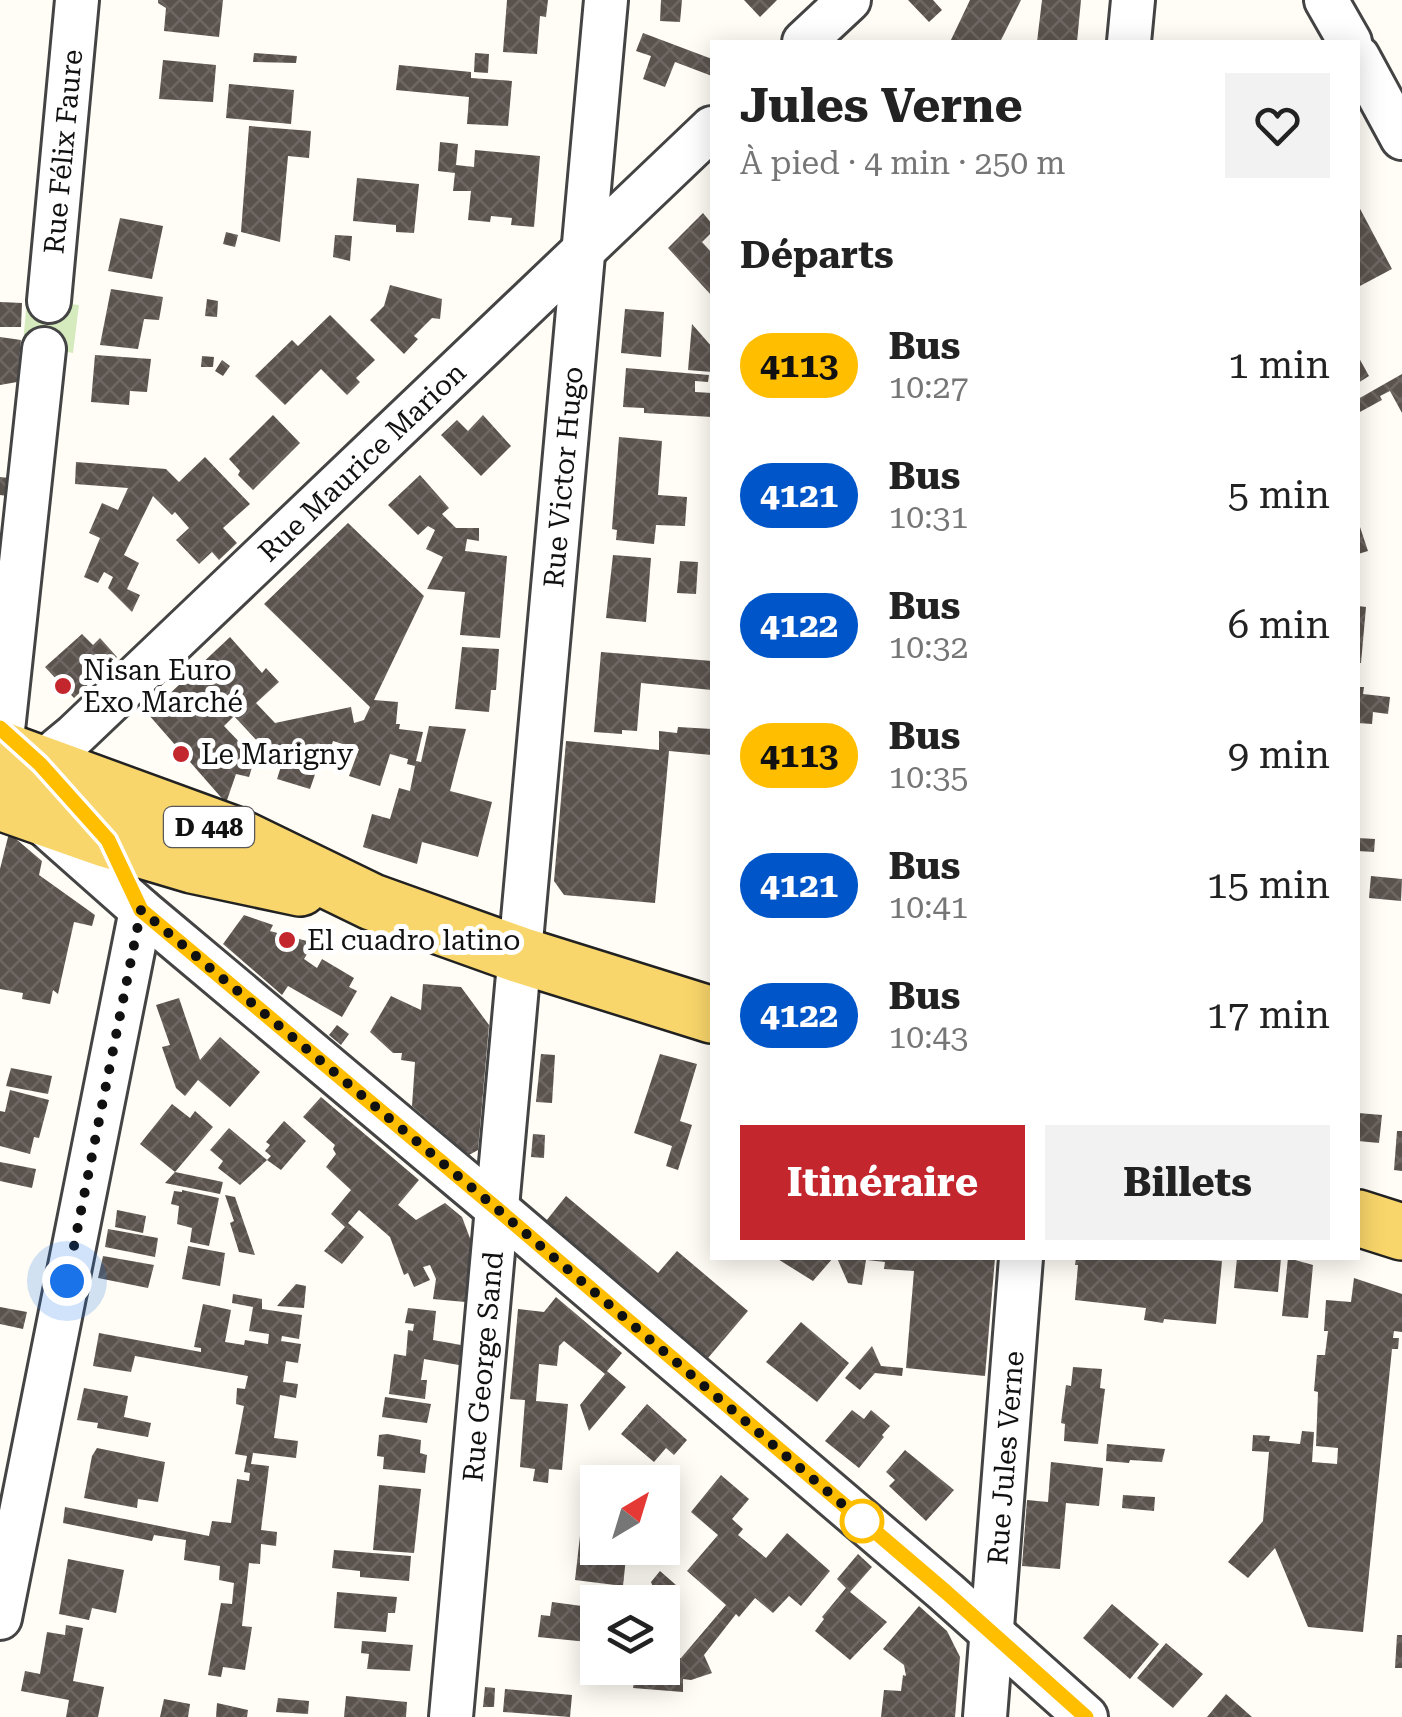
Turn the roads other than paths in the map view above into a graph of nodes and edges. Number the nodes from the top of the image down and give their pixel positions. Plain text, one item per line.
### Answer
1 (77, 0) edge
2 (606, 0) edge
3 (849, 0) edge
4 (1132, 0) edge
5 (1326, 0) edge
6 (806, 40) edge
7 (1129, 40) edge
8 (1349, 40) edge
9 (1360, 61) edge
10 (710, 130) edge
11 (1402, 138) edge
12 (582, 251) junction
13 (49, 301) dead end
14 (44, 348) dead end
15 (11, 766) edge
16 (108, 840) junction
17 (192, 865) junction
18 (372, 902) junction
19 (141, 910) junction
20 (520, 955) junction
21 (710, 1014) edge
22 (496, 1208) junction
23 (1360, 1219) edge
24 (1402, 1232) edge
25 (1021, 1260) edge
26 (0, 1618) edge
27 (992, 1633) junction
28 (451, 1717) edge
29 (985, 1717) edge
30 (1086, 1717) edge

1 - 13 street, Rue Félix Faure
2 - 12 street, Rue Victor Hugo
3 - 6 street
4 - 7 street
5 - 8 street
9 - 11 street
10 - 12 street, Rue Maurice Marion
12 - 15 street, Rue Maurice Marion
12 - 20 street, Rue Victor Hugo
14 - 15 street
15 - 16 main road, D 448
15 - 18 main road, D 448
15 - 19 street
16 - 17 main road, D 448
16 - 19 street
17 - 18 main road, D 448
17 - 19 street
18 - 20 main road, D 448
19 - 22 street
19 - 26 street
20 - 21 main road, D 448
20 - 22 street, Rue George Sand
22 - 27 street
22 - 28 street, Rue George Sand
23 - 24 main road
25 - 27 street, Rue Jules Verne
27 - 29 street, Rue Jules Verne
27 - 30 street

